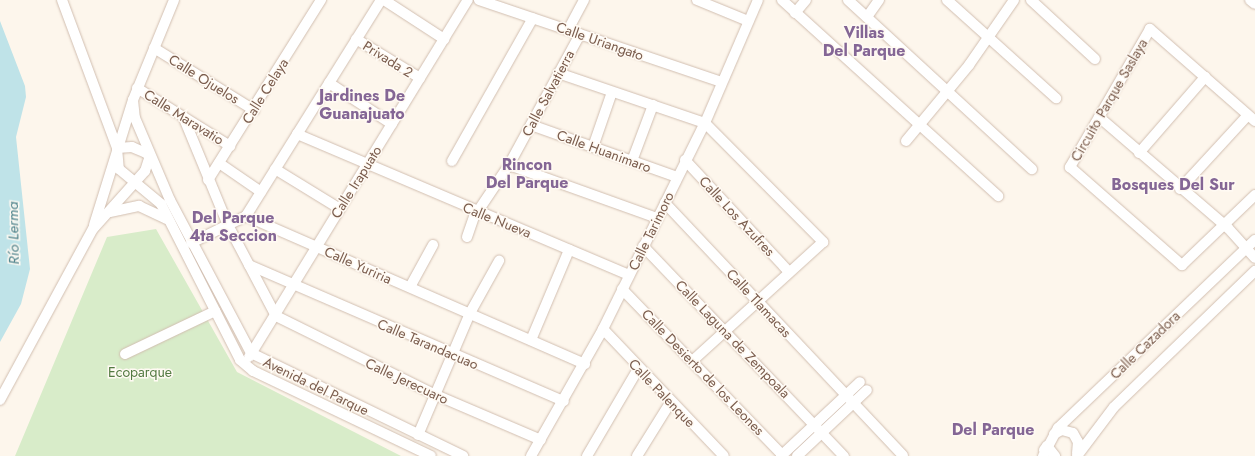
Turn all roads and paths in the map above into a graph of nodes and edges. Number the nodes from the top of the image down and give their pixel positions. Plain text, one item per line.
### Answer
1 (62, 0) edge
2 (174, 0) edge
3 (322, 0) edge
4 (381, 0) edge
5 (384, 0) edge
6 (468, 0) edge
7 (479, 0) edge
8 (584, 0) edge
9 (697, 0) edge
10 (758, 0) edge
11 (782, 0) edge
12 (806, 0) edge
13 (848, 0) edge
14 (880, 0) edge
15 (947, 0) edge
16 (1014, 0) edge
17 (1031, 0) edge
18 (1250, 0) edge
19 (1255, 4) edge
20 (795, 13) junction
21 (867, 17) junction
22 (533, 18) junction
23 (748, 21) junction
24 (568, 30) junction
25 (580, 34) junction
26 (989, 38) junction
27 (356, 39) junction
28 (444, 39) junction
29 (154, 48) junction
30 (1095, 59) dead end
31 (558, 73) junction
32 (1205, 77) junction
33 (420, 78) junction
34 (721, 82) junction
35 (329, 83) junction
36 (137, 88) junction
37 (949, 91) junction
38 (612, 92) junction
39 (1056, 98) dead end
40 (132, 100) junction
41 (653, 106) junction
42 (254, 110) junction
43 (183, 116) junction
44 (1099, 117) junction
45 (1252, 118) edge
46 (705, 123) junction
47 (392, 124) junction
48 (531, 125) junction
49 (919, 126) junction
50 (297, 134) junction
51 (906, 141) dead end
52 (230, 146) junction
53 (593, 147) junction
54 (117, 148) junction
55 (1139, 153) junction
56 (150, 156) junction
57 (685, 160) junction
58 (452, 161) dead end
59 (632, 161) junction
60 (219, 163) junction
61 (509, 165) junction
62 (366, 166) junction
63 (275, 169) junction
64 (1032, 169) dead end
65 (677, 177) junction
66 (208, 180) junction
67 (136, 183) junction
68 (1180, 189) junction
69 (261, 192) junction
70 (1255, 195) edge
71 (998, 196) dead end
72 (664, 203) junction
73 (340, 209) junction
74 (477, 212) junction
75 (106, 213) junction
76 (246, 216) junction
77 (657, 218) junction
78 (169, 221) junction
79 (228, 225) junction
80 (1222, 225) junction
81 (93, 229) junction
82 (467, 237) dead end
83 (1255, 240) edge
84 (191, 243) junction
85 (433, 245) dead end
86 (643, 246) junction
87 (316, 247) junction
88 (569, 250) junction
89 (1245, 250) junction
90 (1255, 258) edge
91 (499, 261) dead end
92 (249, 265) junction
93 (1255, 267) edge
94 (1255, 271) edge
95 (790, 272) junction
96 (629, 275) junction
97 (293, 285) junction
98 (410, 287) junction
99 (622, 288) junction
100 (757, 301) junction
101 (215, 311) junction
102 (470, 314) junction
103 (276, 316) junction
104 (603, 329) junction
105 (725, 331) junction
106 (531, 340) junction
107 (251, 353) junction
108 (125, 354) dead end
109 (453, 355) junction
110 (692, 361) junction
111 (244, 364) junction
112 (585, 364) junction
113 (638, 369) junction
114 (860, 382) dead end
115 (867, 390) dead end
116 (436, 395) junction
117 (846, 395) junction
118 (0, 400) edge
119 (564, 401) junction
120 (670, 403) junction
121 (853, 403) junction
122 (815, 424) junction
123 (823, 432) junction
124 (418, 435) junction
125 (1052, 435) junction
126 (541, 440) junction
127 (1047, 446) junction
128 (1077, 454) edge
129 (431, 456) edge
130 (463, 456) edge
131 (531, 456) edge
132 (587, 456) edge
133 (637, 456) edge
134 (724, 456) edge
135 (782, 456) edge
136 (797, 456) edge
137 (844, 456) edge
138 (903, 456) edge
139 (1039, 456) edge
140 (1043, 456) edge
141 (1055, 456) edge

1 - 54 street
2 - 29 street
3 - 42 street, Calle Celaya
4 - 27 street
5 - 28 street
6 - 28 street, Calle Irapuato
7 - 22 street, Calle Uriangato
8 - 24 street, Calle Salvatierra
9 - 23 street
10 - 23 street, Calle Tarimoro
11 - 20 street
12 - 20 street
13 - 21 street
14 - 21 street
15 - 26 street
16 - 26 street
17 - 30 street
18 - 19 street
20 - 49 street
21 - 37 street
22 - 24 street, Calle Uriangato
22 - 58 street
23 - 34 street, Calle Tarimoro
24 - 25 street, Calle Uriangato
25 - 31 street, Calle Salvatierra
25 - 34 street, Calle Uriangato
26 - 37 street
26 - 39 street
27 - 33 street, Privada 2
27 - 35 street
28 - 33 street, Calle Irapuato
29 - 36 street
29 - 42 street, Calle Ojuelos
31 - 38 street
31 - 48 street, Calle Salvatierra
32 - 44 street, Circuito Parque Saslaya
32 - 45 street, Circuito Parque Saslaya
32 - 55 street
33 - 47 street, Calle Irapuato
34 - 46 street, Calle Tarimoro
35 - 47 street
35 - 50 street
36 - 40 street
36 - 43 street, Calle Maravatio
37 - 49 street
37 - 64 street
38 - 41 street
38 - 53 street
40 - 54 street
40 - 56 street, Avenida del Parque
41 - 46 street
41 - 59 street
42 - 52 street, Calle Celaya
43 - 52 street, Calle Maravatio
43 - 66 street
44 - 55 street
44 - 80 street, Circuito Parque Saslaya
45 - 68 street
46 - 57 street, Calle Tarimoro
46 - 95 street
47 - 62 street, Calle Irapuato
48 - 53 street, Calle Huanimaro
48 - 61 street, Calle Salvatierra
49 - 51 street
49 - 71 street
50 - 62 street, Calle Nueva
50 - 63 street
52 - 60 street, Calle Celaya
53 - 59 street, Calle Huanimaro
54 - 56 street
54 - 67 street, Avenida del Parque
54 - 81 street
55 - 68 street
56 - 67 street
56 - 84 street, Avenida del Parque
57 - 65 street, Calle Tarimoro
57 - 95 street, Calle Los Azufres
59 - 65 street, Calle Huanimaro
60 - 66 street, Calle Celaya
60 - 69 street
61 - 74 street, Calle Salvatierra
61 - 77 street
62 - 73 street, Calle Irapuato
62 - 74 street, Calle Nueva
63 - 69 street
63 - 73 street
65 - 72 street, Calle Tarimoro
66 - 79 street
67 - 75 street
67 - 78 street, Avenida del Parque
68 - 80 street
69 - 76 street
70 - 80 street
72 - 77 street, Calle Tarimoro
72 - 100 street, Calle Tlamacas
73 - 87 street, Calle Irapuato
74 - 82 street, Calle Salvatierra
74 - 88 street, Calle Nueva
75 - 78 street
75 - 81 street
76 - 79 street
76 - 87 street, Calle Yuriria
77 - 86 street, Calle Tarimoro
78 - 101 street, Avenida del Parque
79 - 84 street
79 - 92 street
80 - 89 street
81 - 118 street
83 - 89 street, Calle Cazadora
84 - 107 street, Avenida del Parque
85 - 98 street
86 - 96 street, Calle Tarimoro
86 - 105 street, Calle Laguna de Zempoala
87 - 97 street, Calle Irapuato
87 - 98 street, Calle Yuriria
88 - 96 street, Calle Nueva
88 - 106 street
89 - 90 street
89 - 93 street
89 - 125 street, Calle Cazadora
91 - 102 street
92 - 97 street, Calle Tarandacuao
92 - 103 street
94 - 128 street, Calle Cazadora
95 - 100 street
96 - 99 street, Calle Tarimoro
97 - 103 street, Calle Irapuato
97 - 109 street, Calle Tarandacuao
98 - 102 street, Calle Yuriria
99 - 104 street, Calle Tarimoro
99 - 110 street, Calle Desierto de los Leones
100 - 105 street
100 - 117 street, Calle Tlamacas
101 - 108 street
101 - 111 street, Avenida del Parque
102 - 106 street, Calle Yuriria
102 - 109 street
103 - 107 street, Calle Irapuato
103 - 116 street, Calle Jerecuaro
104 - 112 street, Calle Tarimoro
104 - 113 street, Calle Palenque
105 - 110 street
105 - 122 street, Calle Laguna de Zempoala
106 - 112 street, Calle Yuriria
107 - 111 street, Calle Irapuato
107 - 124 street, Avenida del Parque
109 - 116 street
109 - 119 street, Calle Tarandacuao
110 - 135 street, Calle Desierto de los Leones
111 - 129 street, Avenida del Parque
112 - 119 street, Calle Tarimoro
113 - 120 street, Calle Palenque
113 - 132 street
114 - 117 street
115 - 121 street
116 - 124 street
116 - 126 street, Calle Jerecuaro
117 - 121 street, Calle Tlamacas
117 - 122 street
119 - 126 street, Calle Tarimoro
120 - 133 street
120 - 134 street, Calle Palenque
121 - 123 street
121 - 138 street, Calle Tlamacas
122 - 123 street, Calle Laguna de Zempoala
122 - 135 street
123 - 136 street
123 - 137 street, Calle Laguna de Zempoala
124 - 130 street, Avenida del Parque
125 - 127 street, Calle Cazadora
125 - 128 street
126 - 131 street, Calle Tarimoro
127 - 139 street
127 - 140 street, Calle Cazadora
127 - 141 street

